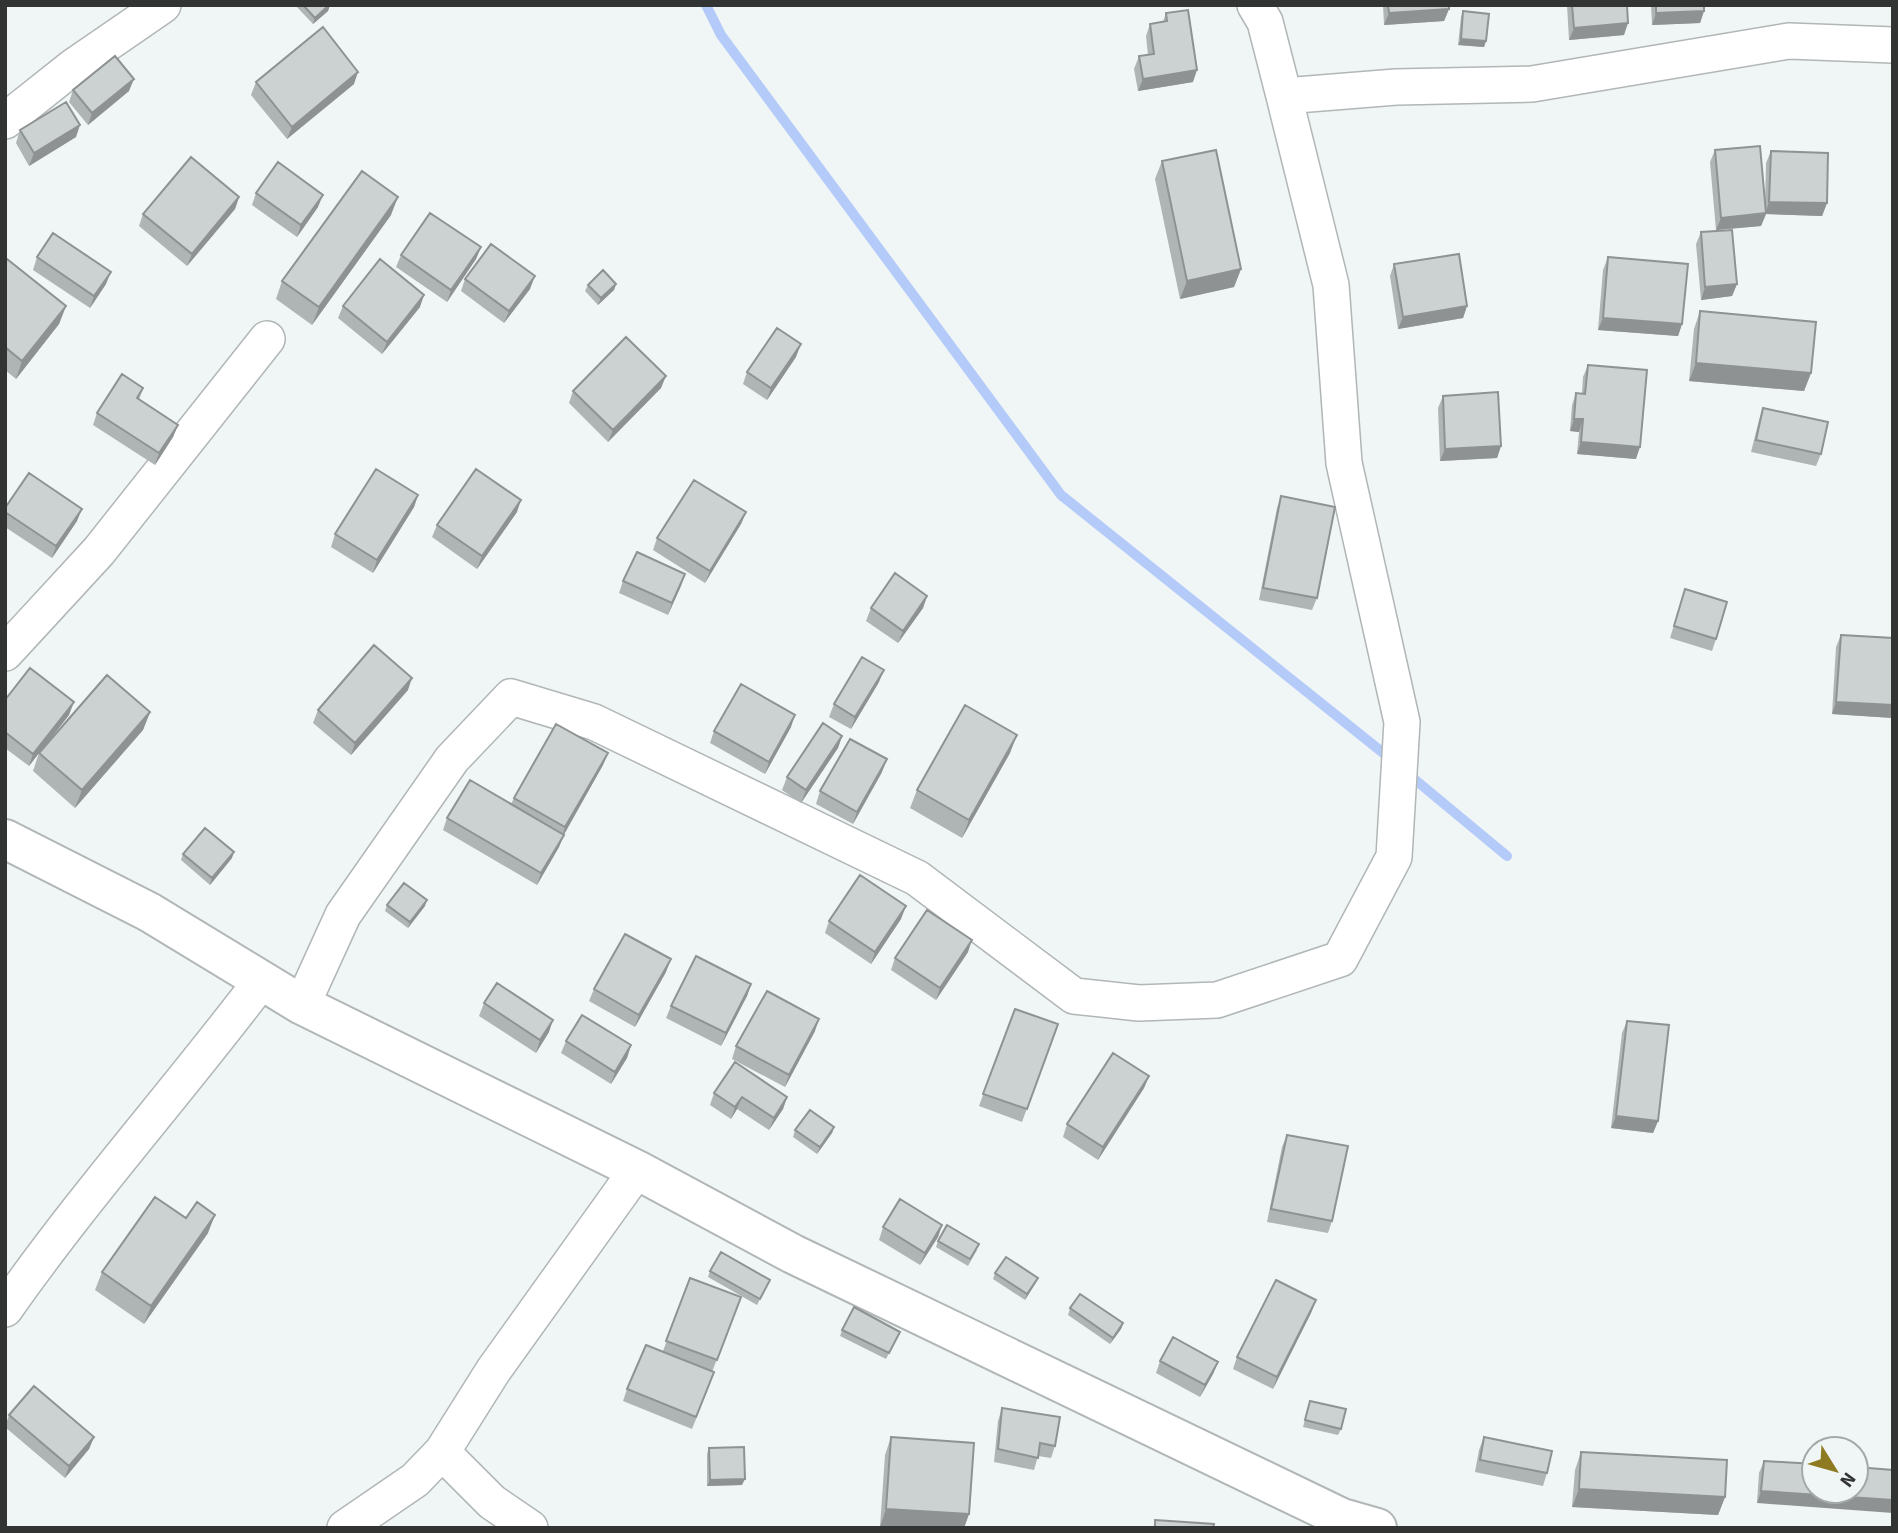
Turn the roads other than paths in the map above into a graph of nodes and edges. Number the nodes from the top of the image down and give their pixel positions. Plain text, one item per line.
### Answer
1 (163, 5) edge
2 (1255, 5) edge
3 (1893, 46) edge
4 (1284, 96) junction
5 (5, 121) edge
6 (267, 339) dead end
7 (5, 653) edge
8 (5, 839) edge
9 (262, 980) junction
10 (302, 1005) junction
11 (637, 1170) junction
12 (5, 1309) edge
13 (442, 1451) junction
14 (1353, 1524) edge
15 (345, 1528) edge
16 (530, 1528) edge

1 - 5 street
2 - 4 street
3 - 4 street
4 - 10 street
6 - 7 street
8 - 9 street
9 - 10 street
9 - 12 street
10 - 11 street
11 - 13 street
11 - 14 street
13 - 15 street
13 - 16 street

